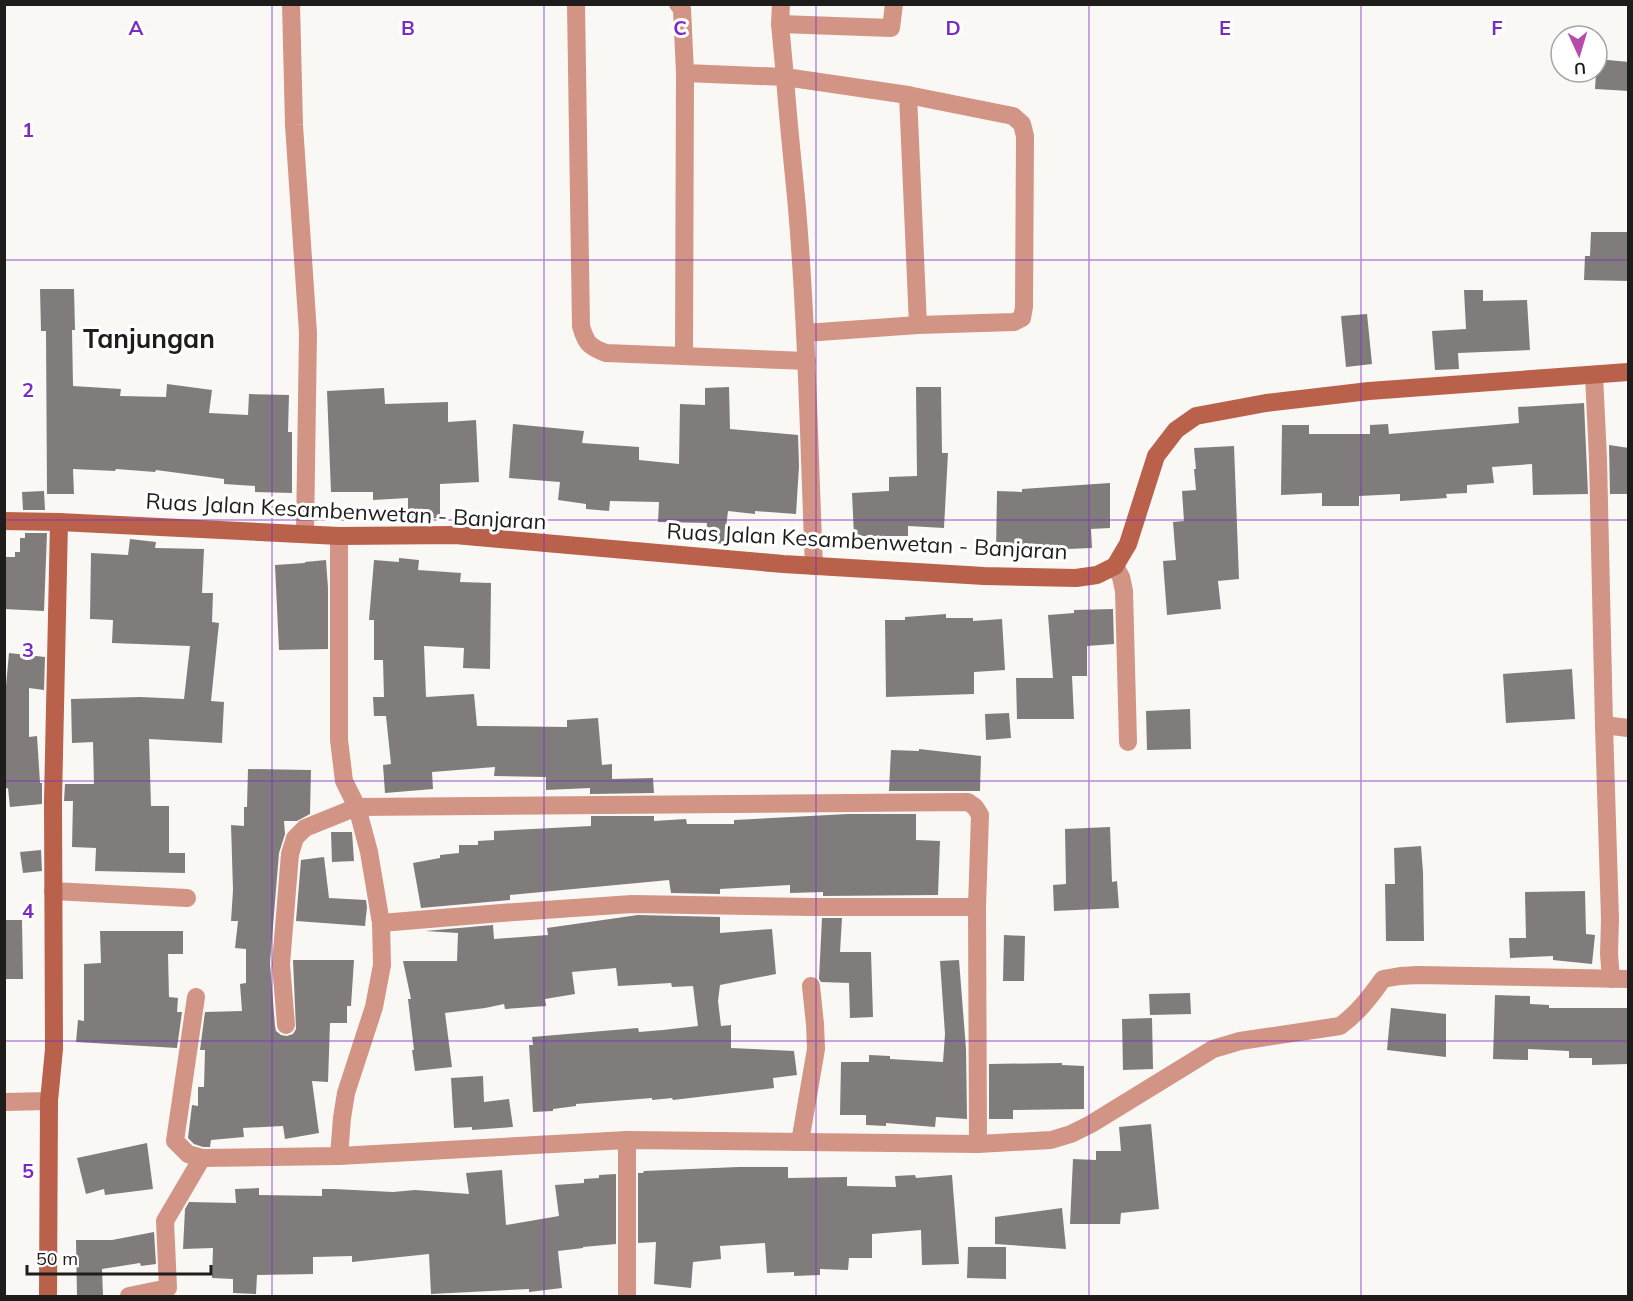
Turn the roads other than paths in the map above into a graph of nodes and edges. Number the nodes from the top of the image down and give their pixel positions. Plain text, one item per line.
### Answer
1 (291, 4) edge
2 (576, 4) edge
3 (678, 4) edge
4 (781, 4) edge
5 (894, 4) edge
6 (780, 24) junction
7 (685, 73) junction
8 (785, 77) junction
9 (908, 94) junction
10 (918, 325) junction
11 (805, 333) junction
12 (684, 356) junction
13 (807, 361) junction
14 (1629, 372) edge
15 (1594, 375) junction
16 (4, 520) edge
17 (59, 522) junction
18 (305, 534) junction
19 (339, 536) junction
20 (813, 566) junction
21 (1115, 566) junction
22 (1604, 725) junction
23 (1629, 728) edge
24 (1128, 742) dead end
25 (357, 807) junction
26 (53, 891) junction
27 (187, 898) dead end
28 (977, 907) junction
29 (381, 923) junction
30 (1620, 979) edge
31 (811, 986) dead end
32 (196, 997) dead end
33 (286, 1025) dead end
34 (49, 1101) junction
35 (4, 1102) edge
36 (627, 1140) junction
37 (800, 1142) junction
38 (978, 1144) junction
39 (339, 1156) junction
40 (202, 1158) junction
41 (627, 1295) edge
42 (48, 1296) edge
43 (129, 1296) edge

1 - 18 street
2 - 12 street
3 - 7 street
4 - 6 street
5 - 6 street
6 - 8 street
7 - 8 street
7 - 12 street
8 - 9 street
8 - 11 street
9 - 10 street
9 - 10 street
10 - 11 street
11 - 13 street
12 - 13 street
13 - 20 street
14 - 15 main road
15 - 21 main road
15 - 22 street
16 - 17 main road, Ruas Jalan Kesambenwetan - Banjaran
17 - 18 main road, Ruas Jalan Kesambenwetan - Banjaran
17 - 26 main road
18 - 19 main road, Ruas Jalan Kesambenwetan - Banjaran
19 - 20 main road, Ruas Jalan Kesambenwetan - Banjaran
19 - 25 street
20 - 21 main road, Ruas Jalan Kesambenwetan - Banjaran
21 - 24 street
22 - 23 street
22 - 30 street
25 - 28 street
25 - 29 street
25 - 33 street
26 - 27 street
26 - 34 main road
28 - 29 street
28 - 38 street
29 - 39 street
30 - 38 street
31 - 37 street
32 - 40 street
34 - 35 street
34 - 42 main road
36 - 37 street
36 - 39 street
36 - 41 street
37 - 38 street
39 - 40 street
40 - 43 street

